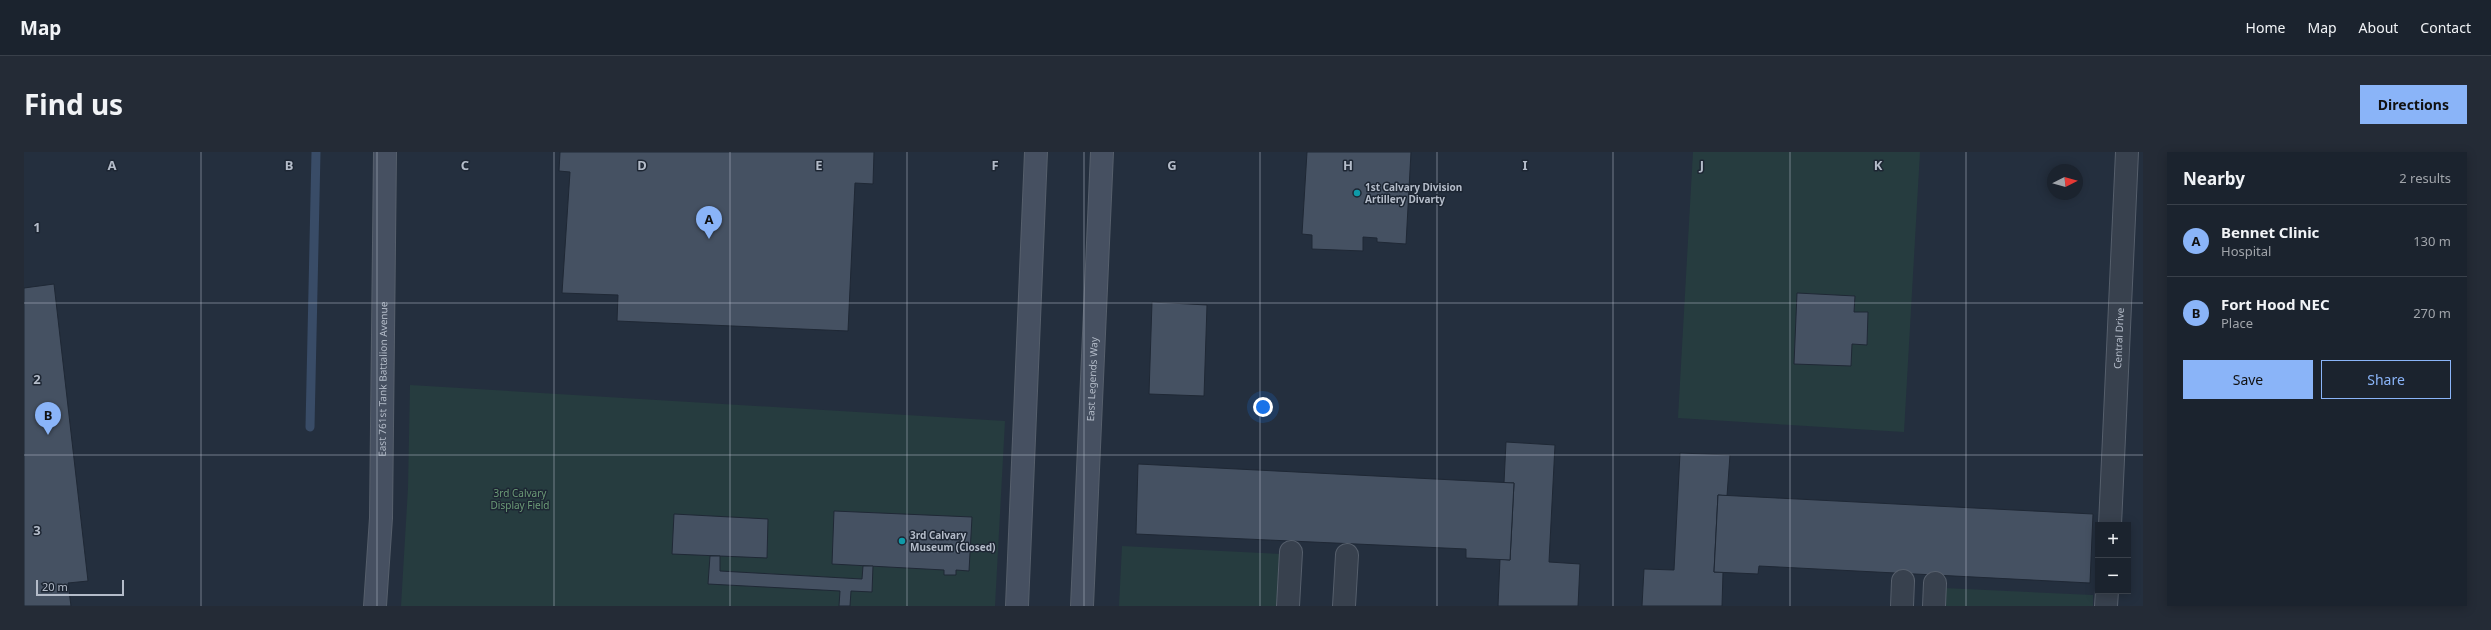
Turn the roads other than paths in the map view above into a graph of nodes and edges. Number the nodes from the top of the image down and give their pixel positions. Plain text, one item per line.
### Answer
1 (385, 152) edge
2 (1036, 152) edge
3 (1102, 152) edge
4 (2127, 152) edge
5 (2110, 522) edge
6 (1291, 552) dead end
7 (1347, 555) dead end
8 (1904, 582) dead end
9 (1935, 583) dead end
10 (2106, 594) edge
11 (374, 606) edge
12 (1017, 606) edge
13 (1082, 606) edge
14 (1288, 606) edge
15 (1344, 606) edge
16 (1902, 606) edge
17 (1934, 606) edge
18 (2106, 606) edge

1 - 11 street, East 761st Tank Battalion Avenue
2 - 12 street
3 - 13 street, East Legends Way
4 - 5 street, Central Drive
6 - 14 street
7 - 15 street
8 - 16 street
9 - 17 street
10 - 18 street

